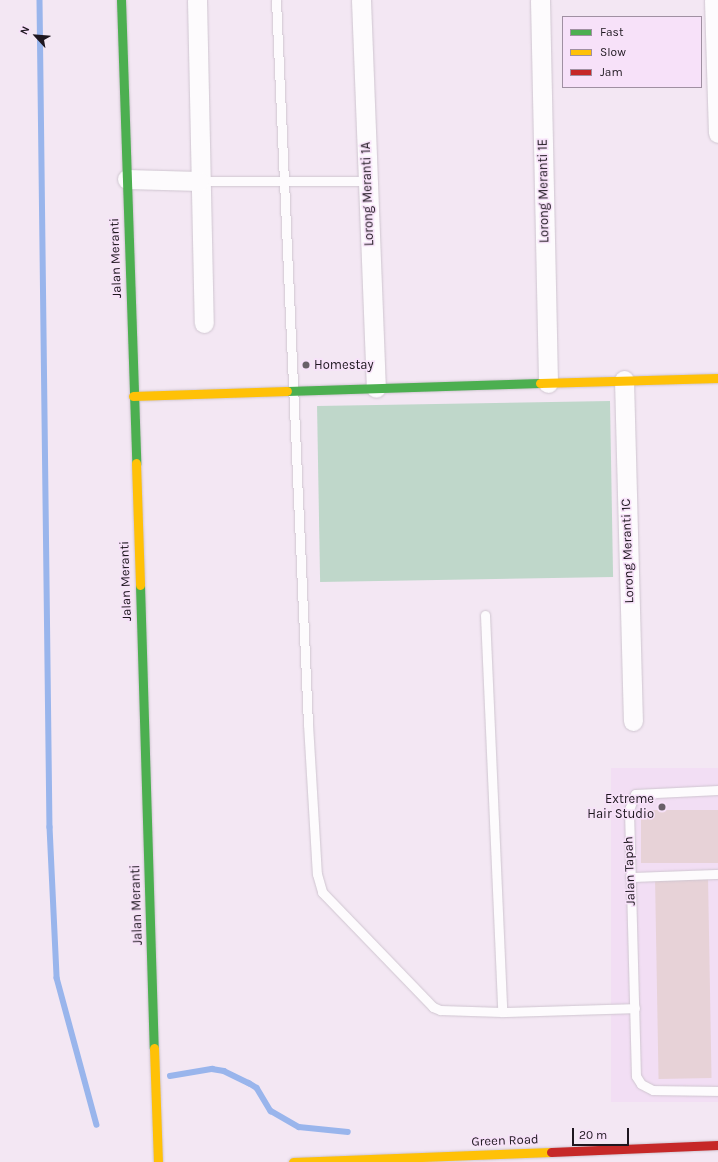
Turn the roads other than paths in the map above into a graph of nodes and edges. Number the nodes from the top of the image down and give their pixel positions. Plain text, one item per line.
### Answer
1 (121, 0) edge
2 (197, 0) edge
3 (276, 0) edge
4 (361, 0) edge
5 (540, 0) edge
6 (714, 0) edge
7 (718, 133) edge
8 (127, 179) junction
9 (199, 181) junction
10 (284, 181) junction
11 (368, 181) junction
12 (204, 323) dead end
13 (718, 378) edge
14 (624, 380) junction
15 (548, 383) junction
16 (376, 388) junction
17 (293, 391) junction
18 (133, 396) junction
19 (485, 615) dead end
20 (633, 721) dead end
21 (718, 790) edge
22 (718, 874) edge
23 (630, 877) junction
24 (635, 1008) junction
25 (502, 1012) junction
26 (718, 1091) edge
27 (718, 1145) edge
28 (460, 1159) edge
29 (356, 1161) edge
30 (158, 1162) edge
31 (293, 1162) edge

1 - 8 main road, Jalan Meranti
2 - 9 street
3 - 10 lane
4 - 11 street, Lorong Meranti 1A
5 - 15 street, Lorong Meranti 1E
6 - 7 street
8 - 9 street
8 - 18 main road, Jalan Meranti
9 - 10 lane
9 - 12 street
10 - 11 lane
10 - 17 lane
11 - 16 street, Lorong Meranti 1A
13 - 14 main road
14 - 15 main road
14 - 20 street, Lorong Meranti 1C
15 - 16 main road
16 - 17 main road
17 - 18 main road
17 - 25 lane
18 - 30 main road, Jalan Meranti
19 - 25 lane
21 - 23 lane, Jalan Tapah
22 - 23 lane
23 - 24 lane, Jalan Tapah
24 - 25 lane
24 - 26 lane, Jalan Tapah
27 - 28 main road, Green Road
28 - 29 main road, Green Road
29 - 31 main road, Green Road

